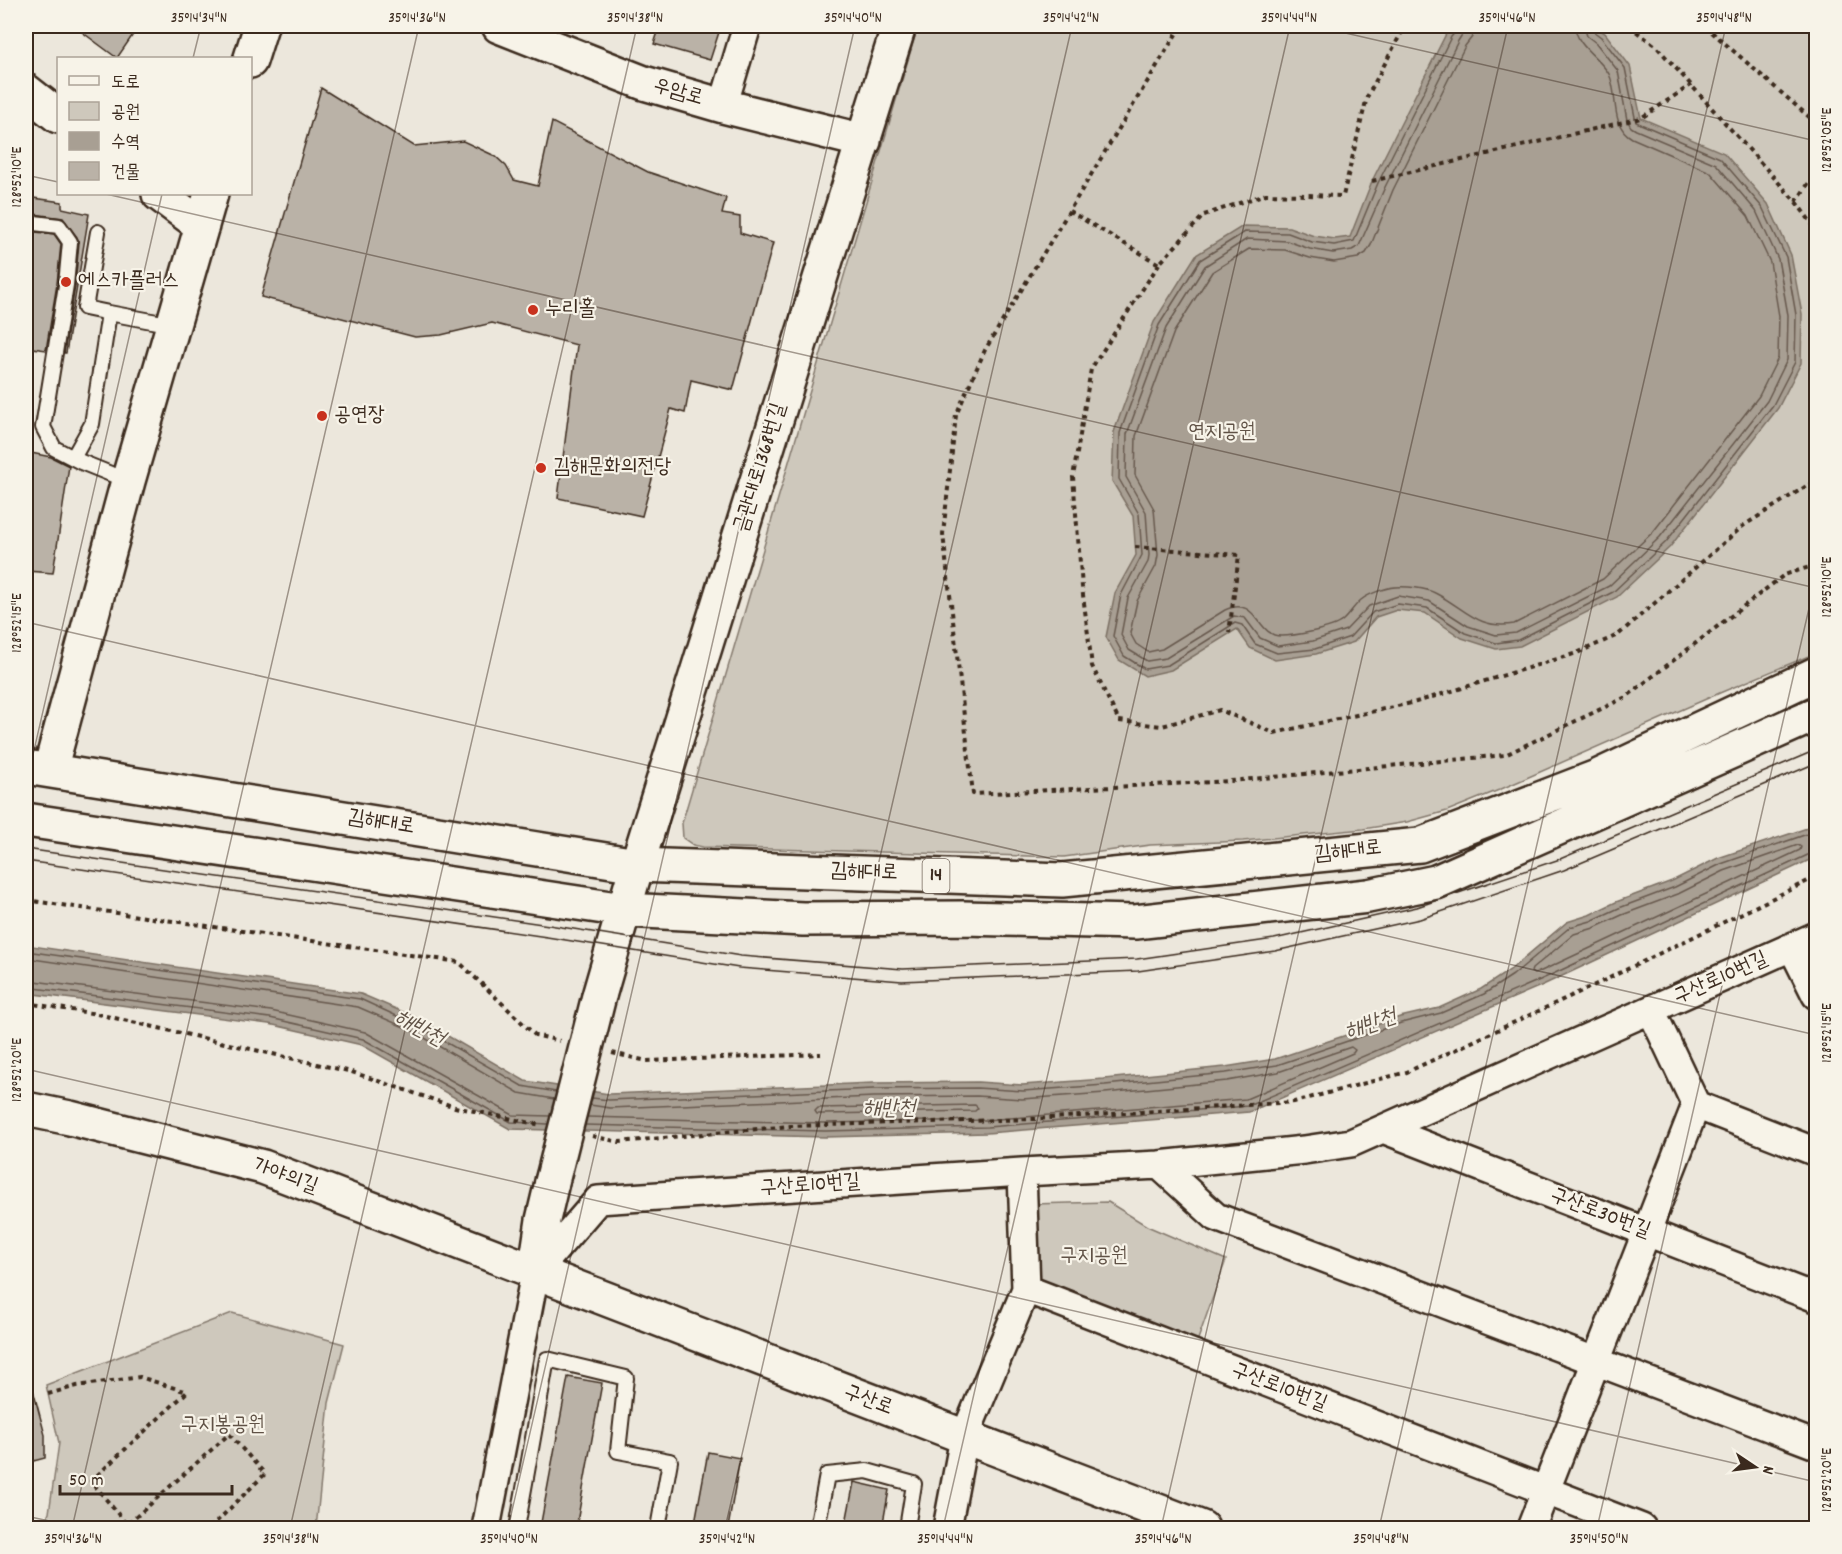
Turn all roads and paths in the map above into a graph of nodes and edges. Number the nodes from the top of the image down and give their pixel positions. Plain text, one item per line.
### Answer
1 (261, 26) edge
2 (499, 26) edge
3 (747, 26) edge
4 (899, 26) edge
5 (1181, 26) edge
6 (1405, 26) edge
7 (1629, 26) edge
8 (1705, 26) edge
9 (251, 57) edge
10 (1691, 85) junction
11 (26, 91) edge
12 (723, 106) junction
13 (57, 116) edge
14 (1816, 123) edge
15 (864, 141) junction
16 (1816, 172) edge
17 (1372, 181) dead end
18 (160, 195) edge
19 (211, 195) edge
20 (1796, 202) junction
21 (1069, 211) junction
22 (26, 222) edge
23 (202, 226) junction
24 (1816, 229) edge
25 (98, 232) dead end
26 (1159, 264) junction
27 (109, 313) junction
28 (173, 325) junction
29 (72, 458) junction
30 (1816, 480) edge
31 (128, 482) junction
32 (1135, 547) dead end
33 (1816, 565) edge
34 (1229, 633) dead end
35 (1816, 674) edge
36 (1816, 714) edge
37 (38, 768) edge
38 (26, 820) edge
39 (637, 864) junction
40 (1816, 877) edge
41 (26, 900) edge
42 (624, 910) junction
43 (1816, 936) edge
44 (1792, 947) junction
45 (1816, 995) edge
46 (26, 1003) edge
47 (1651, 1010) junction
48 (568, 1043) dead end
49 (602, 1050) dead end
50 (821, 1054) dead end
51 (1696, 1106) junction
52 (26, 1109) edge
53 (549, 1127) dead end
54 (1383, 1129) junction
55 (584, 1134) dead end
56 (1816, 1152) edge
57 (1159, 1166) junction
58 (1022, 1172) junction
59 (1646, 1232) junction
60 (535, 1273) junction
61 (1026, 1289) junction
62 (1816, 1298) edge
63 (1597, 1361) junction
64 (48, 1394) dead end
65 (964, 1438) junction
66 (1816, 1445) edge
67 (1546, 1492) junction
68 (210, 1528) edge
69 (486, 1528) edge
70 (517, 1528) edge
71 (658, 1528) edge
72 (817, 1528) edge
73 (907, 1528) edge
74 (947, 1528) edge
75 (1202, 1528) edge
76 (1531, 1528) edge
77 (1642, 1528) edge

1 - 9 main road
2 - 12 main road, 우암로
3 - 12 street
4 - 15 main road, 금관대로1368번길
5 - 21 path
6 - 26 path
7 - 10 path
8 - 14 path
10 - 17 path
10 - 20 path
11 - 13 main road
12 - 15 main road, 우암로
15 - 39 main road, 금관대로1368번길
16 - 20 path
18 - 23 main road
19 - 23 main road
20 - 24 path
21 - 26 path
21 - 33 path
22 - 29 lane
23 - 28 main road
25 - 27 lane
26 - 30 path
27 - 28 lane
27 - 29 lane
28 - 31 main road
29 - 31 lane
31 - 37 main road
32 - 34 path
35 - 39 main road, 김해대로 / 14
36 - 42 main road, 김해대로
37 - 39 main road, 김해대로 / 14
38 - 42 main road, 김해대로
39 - 42 main road, 금관대로1368번길
40 - 55 path
41 - 48 path
42 - 60 main road, 금관대로1368번길, bridge
43 - 44 street, 구산로10번길
44 - 45 street, 구산로10번길
44 - 47 street, 구산로10번길
46 - 53 path
47 - 51 street, 구산로10번길
47 - 54 street, 구산로10번길
49 - 50 path
51 - 56 street
51 - 59 street
52 - 60 main road, 가야의길
54 - 57 street, 구산로10번길
54 - 59 street, 구산로30번길
57 - 58 street, 구산로10번길
57 - 63 street
58 - 60 street, 구산로10번길
58 - 61 street
59 - 62 street, 구산로30번길
59 - 63 street
60 - 65 main road, 구산로
60 - 69 street
61 - 65 street
61 - 67 street, 구산로10번길
63 - 66 street
63 - 67 street
64 - 68 path
65 - 74 street
65 - 75 main road, 구산로
67 - 76 street
67 - 77 street, 구산로10번길
70 - 71 lane
72 - 73 lane

